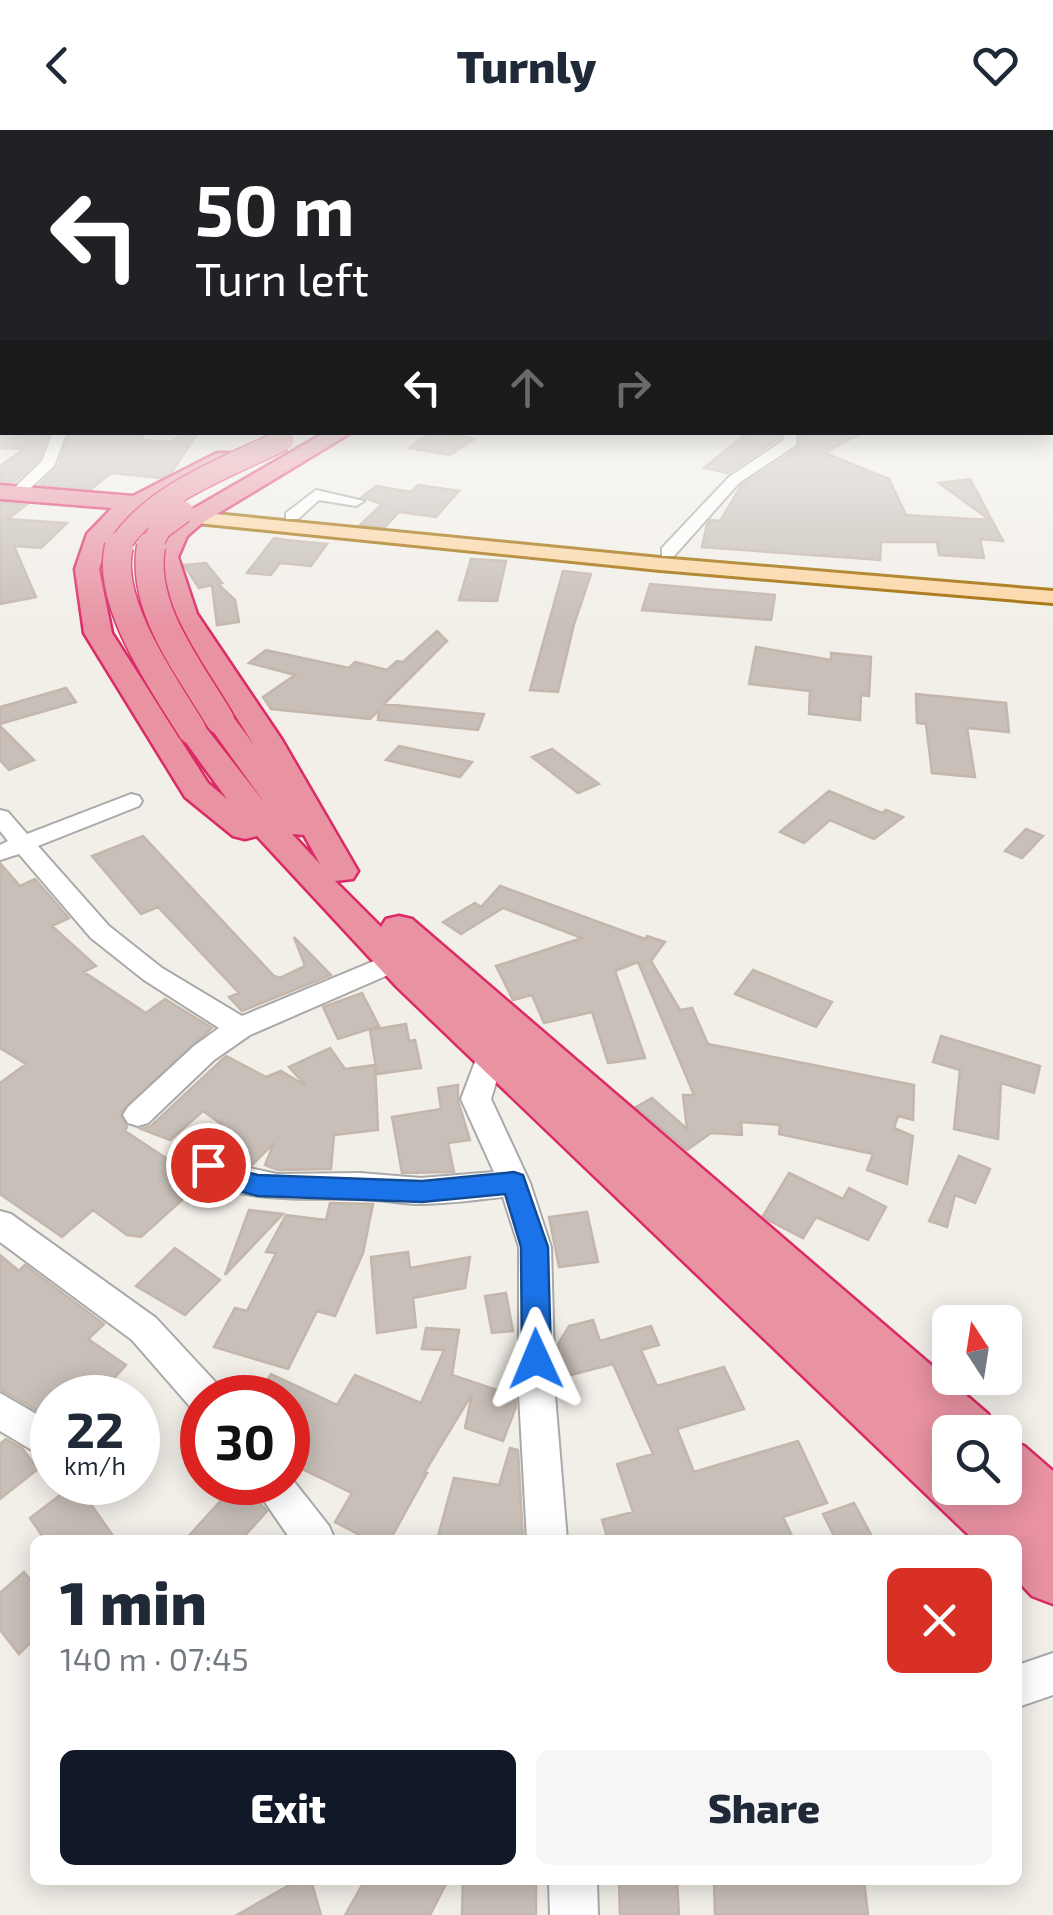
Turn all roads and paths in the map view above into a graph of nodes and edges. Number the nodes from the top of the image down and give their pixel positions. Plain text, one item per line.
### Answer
1 (48, 461) edge
2 (225, 461) edge
3 (245, 461) edge
4 (291, 461) edge
5 (762, 461) edge
6 (192, 473) junction
7 (244, 488) junction
8 (6, 495) edge
9 (356, 501) dead end
10 (108, 505) junction
11 (201, 513) junction
12 (292, 516) junction
13 (243, 518) junction
14 (668, 552) junction
15 (166, 557) junction
16 (1053, 593) edge
17 (131, 801) dead end
18 (0, 817) edge
19 (26, 843) junction
20 (0, 853) edge
21 (335, 884) junction
22 (394, 962) junction
23 (240, 1028) junction
24 (491, 1054) junction
25 (138, 1115) dead end
26 (208, 1165) dead end
27 (514, 1183) junction
28 (0, 1224) edge
29 (185, 1375) edge
30 (0, 1410) edge
31 (949, 1415) edge
32 (30, 1430) edge
33 (932, 1462) edge
34 (1022, 1480) edge
35 (287, 1505) edge
36 (977, 1505) edge
37 (1053, 1508) edge
38 (310, 1535) edge
39 (547, 1535) edge
40 (1010, 1535) edge
41 (1022, 1547) edge
42 (1053, 1575) edge
43 (1053, 1674) edge
44 (1022, 1685) edge
45 (573, 1885) edge
46 (574, 1915) edge

1 - 8 street
2 - 6 highway
3 - 21 highway, bridge
4 - 7 highway
5 - 14 street
6 - 10 highway
6 - 10 highway
7 - 11 highway
7 - 13 highway
8 - 10 highway
9 - 12 street
10 - 11 highway
10 - 21 highway
11 - 13 main road
11 - 15 highway
12 - 13 main road
12 - 14 main road
13 - 15 highway
13 - 16 main road
14 - 16 main road
15 - 21 highway
17 - 19 street
18 - 19 street
19 - 20 street
19 - 23 street
21 - 22 highway
21 - 31 highway
22 - 23 street
22 - 24 highway
23 - 25 street
24 - 27 street
24 - 33 highway
26 - 27 street
27 - 39 street
28 - 29 street
30 - 32 street
34 - 37 highway
35 - 38 street
36 - 40 highway
41 - 42 highway
43 - 44 street
45 - 46 street

